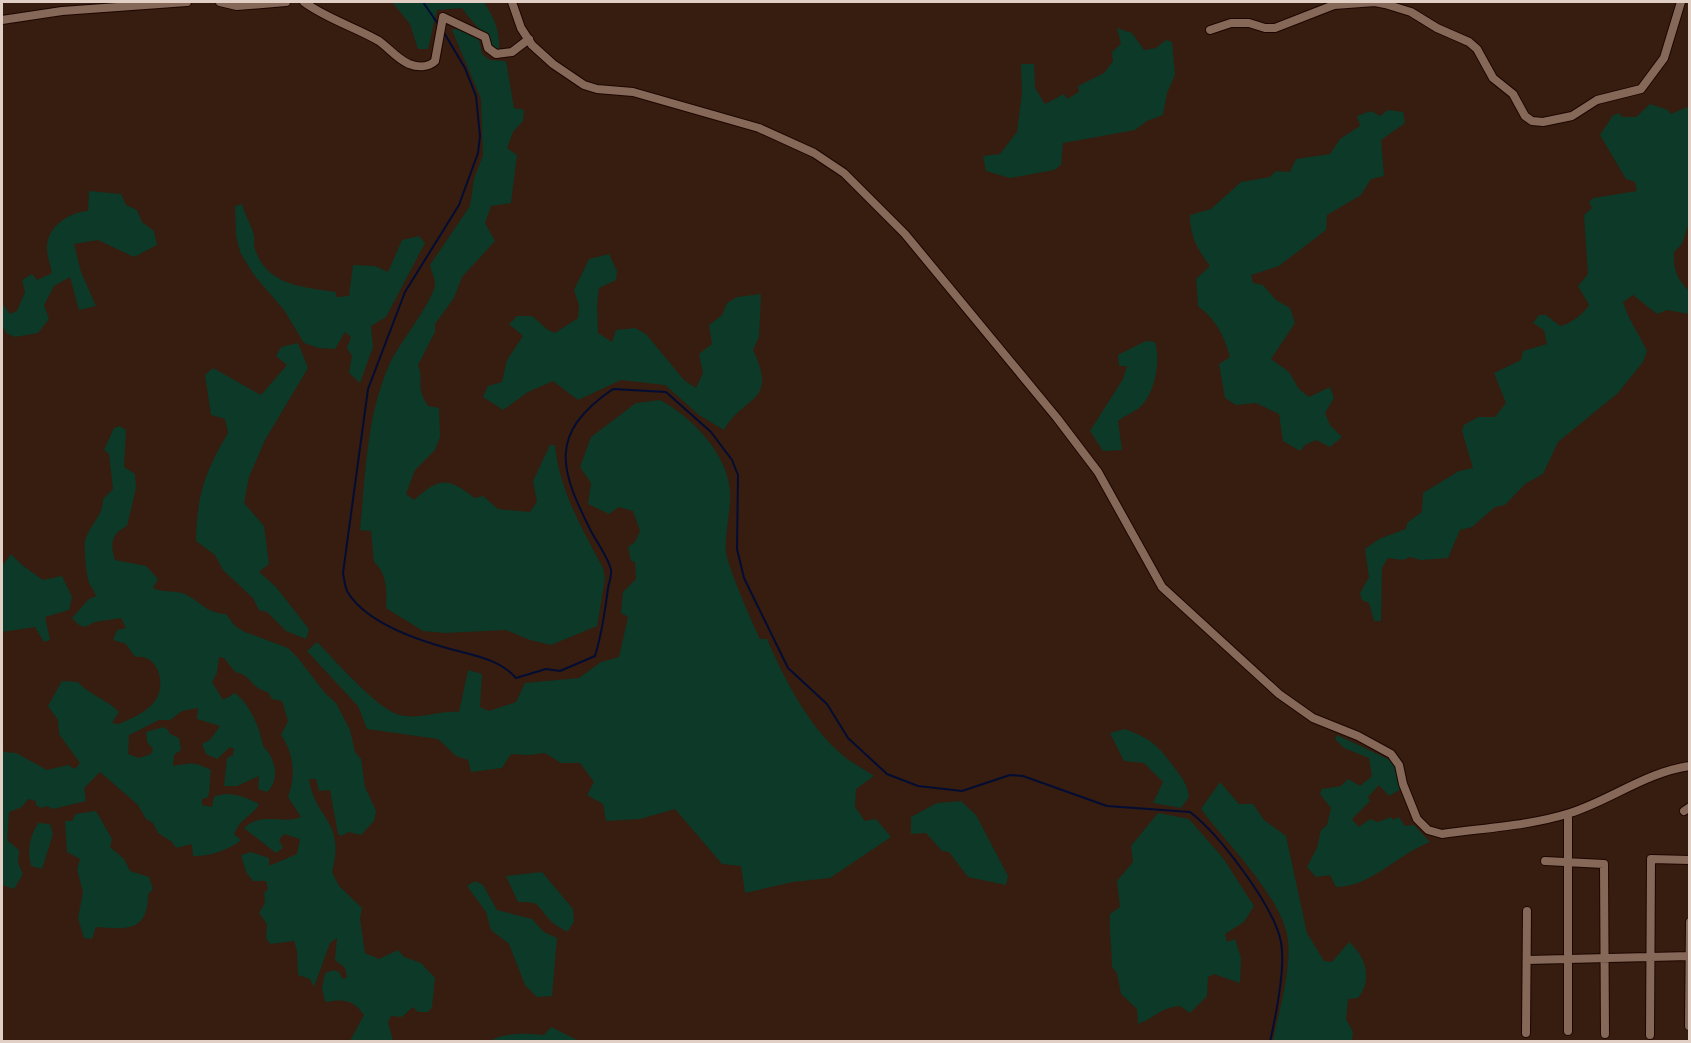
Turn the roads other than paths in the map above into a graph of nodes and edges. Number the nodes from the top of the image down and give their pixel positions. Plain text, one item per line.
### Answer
1 (187, 2) edge
2 (220, 2) edge
3 (286, 2) edge
4 (304, 2) edge
5 (512, 2) edge
6 (1681, 2) edge
7 (2, 20) edge
8 (1210, 30) dead end
9 (529, 39) junction
10 (1689, 766) edge
11 (1568, 814) junction
12 (1689, 860) edge
13 (1545, 861) dead end
14 (1570, 862) junction
15 (1527, 911) dead end
16 (1689, 922) edge
17 (1689, 956) edge
18 (1650, 957) junction
19 (1605, 958) junction
20 (1569, 959) junction
21 (1527, 960) junction
22 (1689, 1026) edge
23 (1568, 1031) dead end
24 (1526, 1033) dead end
25 (1605, 1034) dead end
26 (1650, 1035) dead end

1 - 7 street
2 - 3 street
4 - 9 street
5 - 9 street
6 - 8 street
9 - 11 street
10 - 11 street
11 - 14 street
12 - 18 street
13 - 14 street
14 - 19 street
14 - 20 street
15 - 21 street
16 - 17 street
17 - 18 street
17 - 22 street
18 - 19 street
18 - 26 street
19 - 20 street
19 - 25 street
20 - 21 street
20 - 23 street
21 - 24 street

